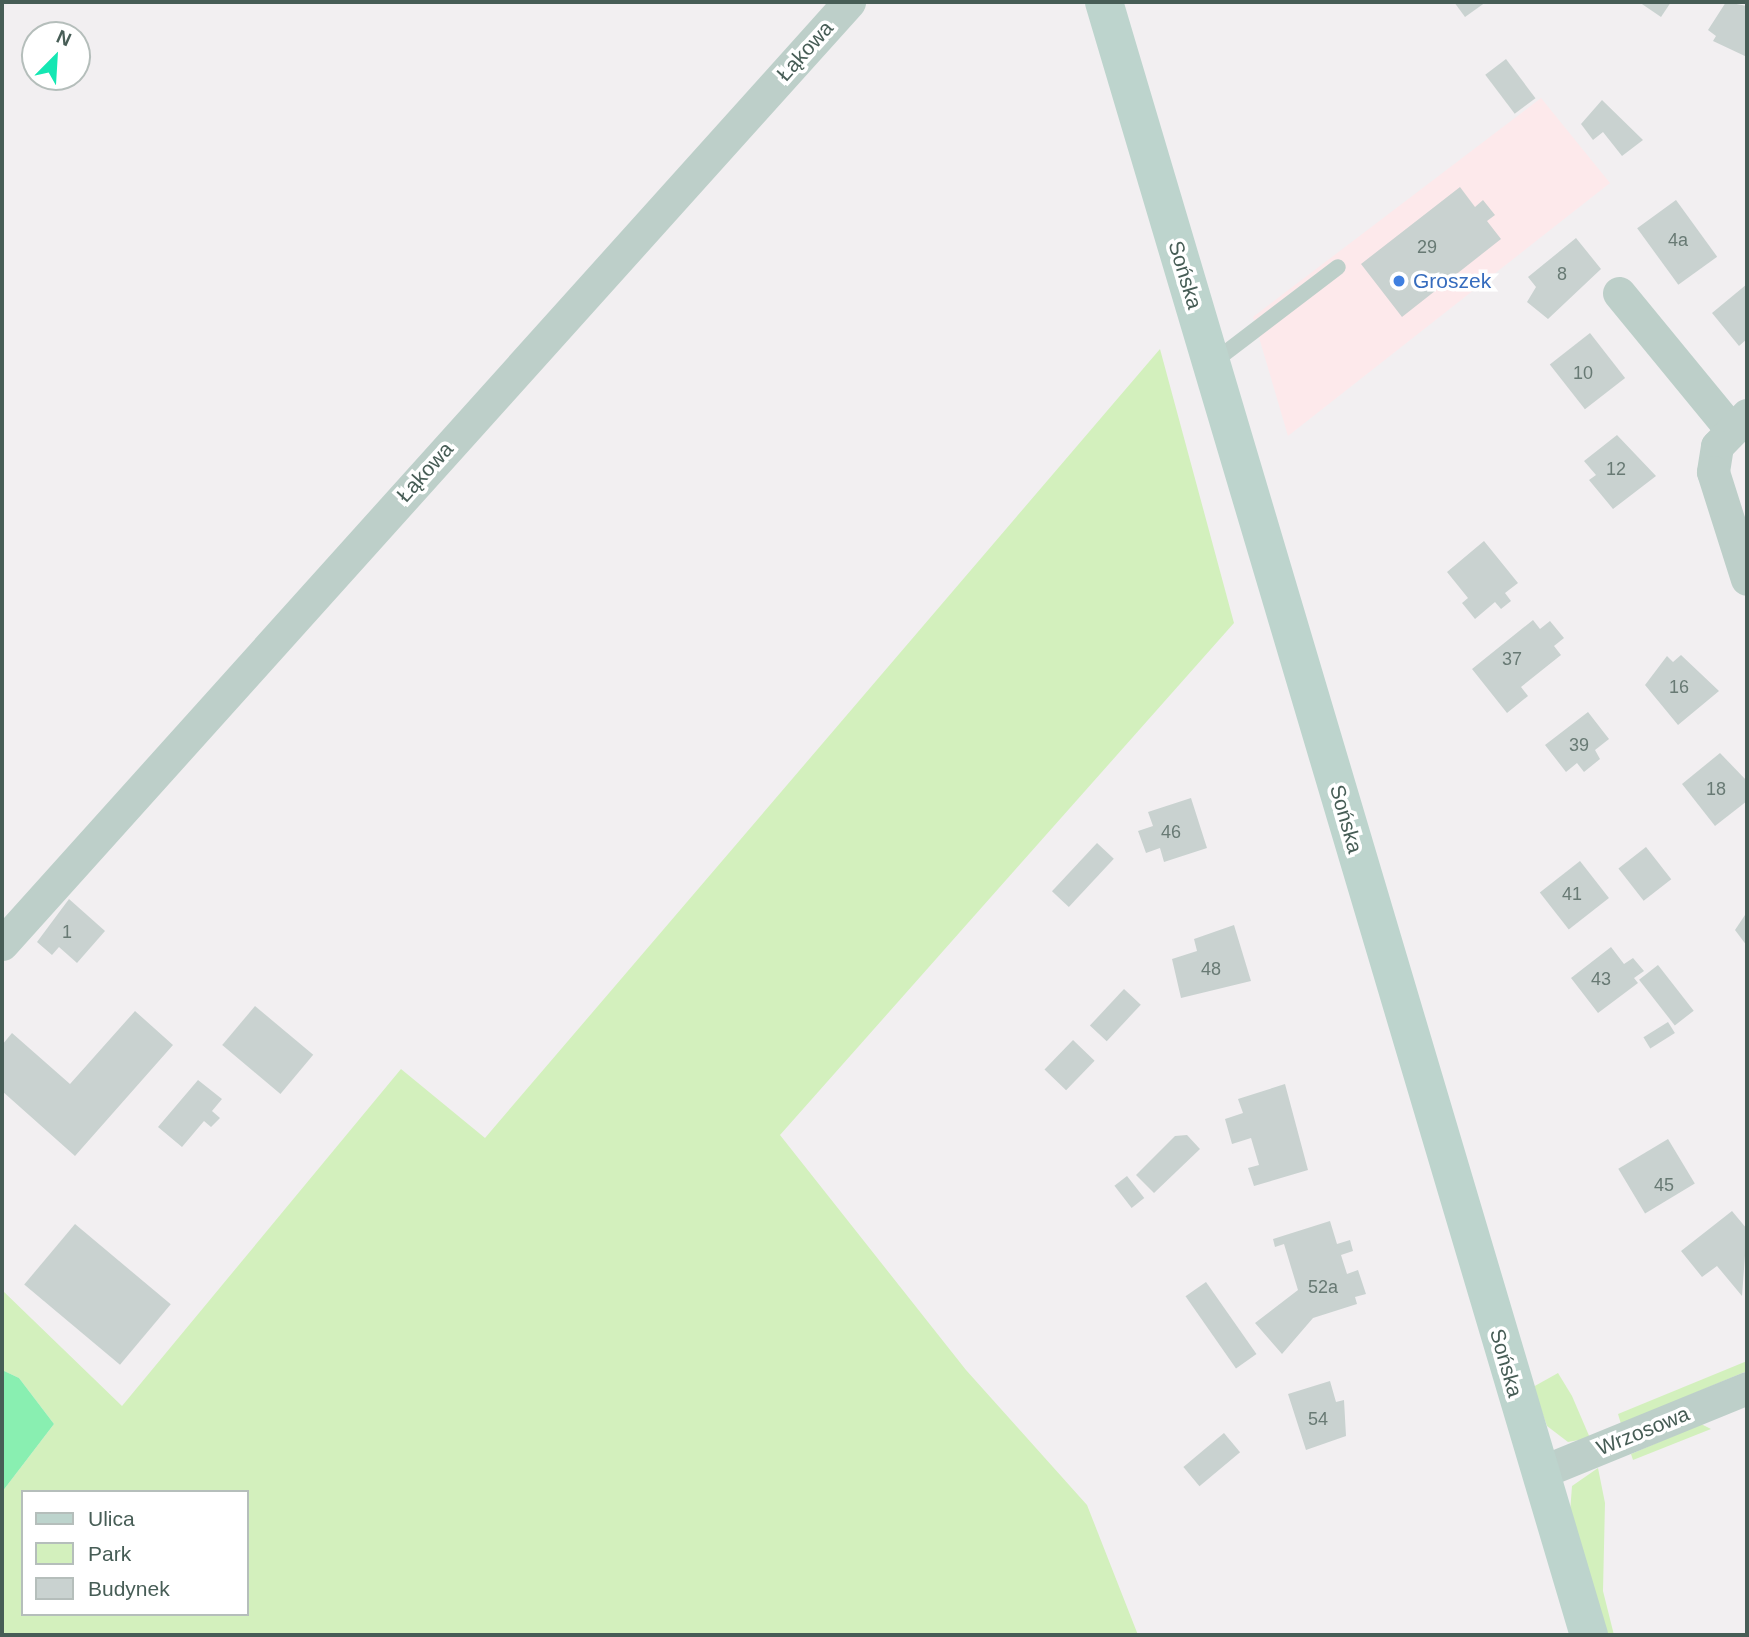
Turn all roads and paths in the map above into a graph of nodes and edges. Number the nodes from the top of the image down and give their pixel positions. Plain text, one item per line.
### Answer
1 (849, 2) edge
2 (1104, 2) edge
3 (1338, 267) dead end
4 (1619, 293) dead end
5 (1212, 363) junction
6 (1738, 421) edge
7 (1747, 579) edge
8 (2, 944) edge
9 (1747, 1388) edge
10 (1539, 1473) junction
11 (1589, 1635) edge

1 - 8 street, Łąkowa
2 - 5 street, Sońska
3 - 5 lane
4 - 6 street
5 - 10 street, Sońska
6 - 7 street
9 - 10 street, Wrzosowa
10 - 11 street, Sońska

